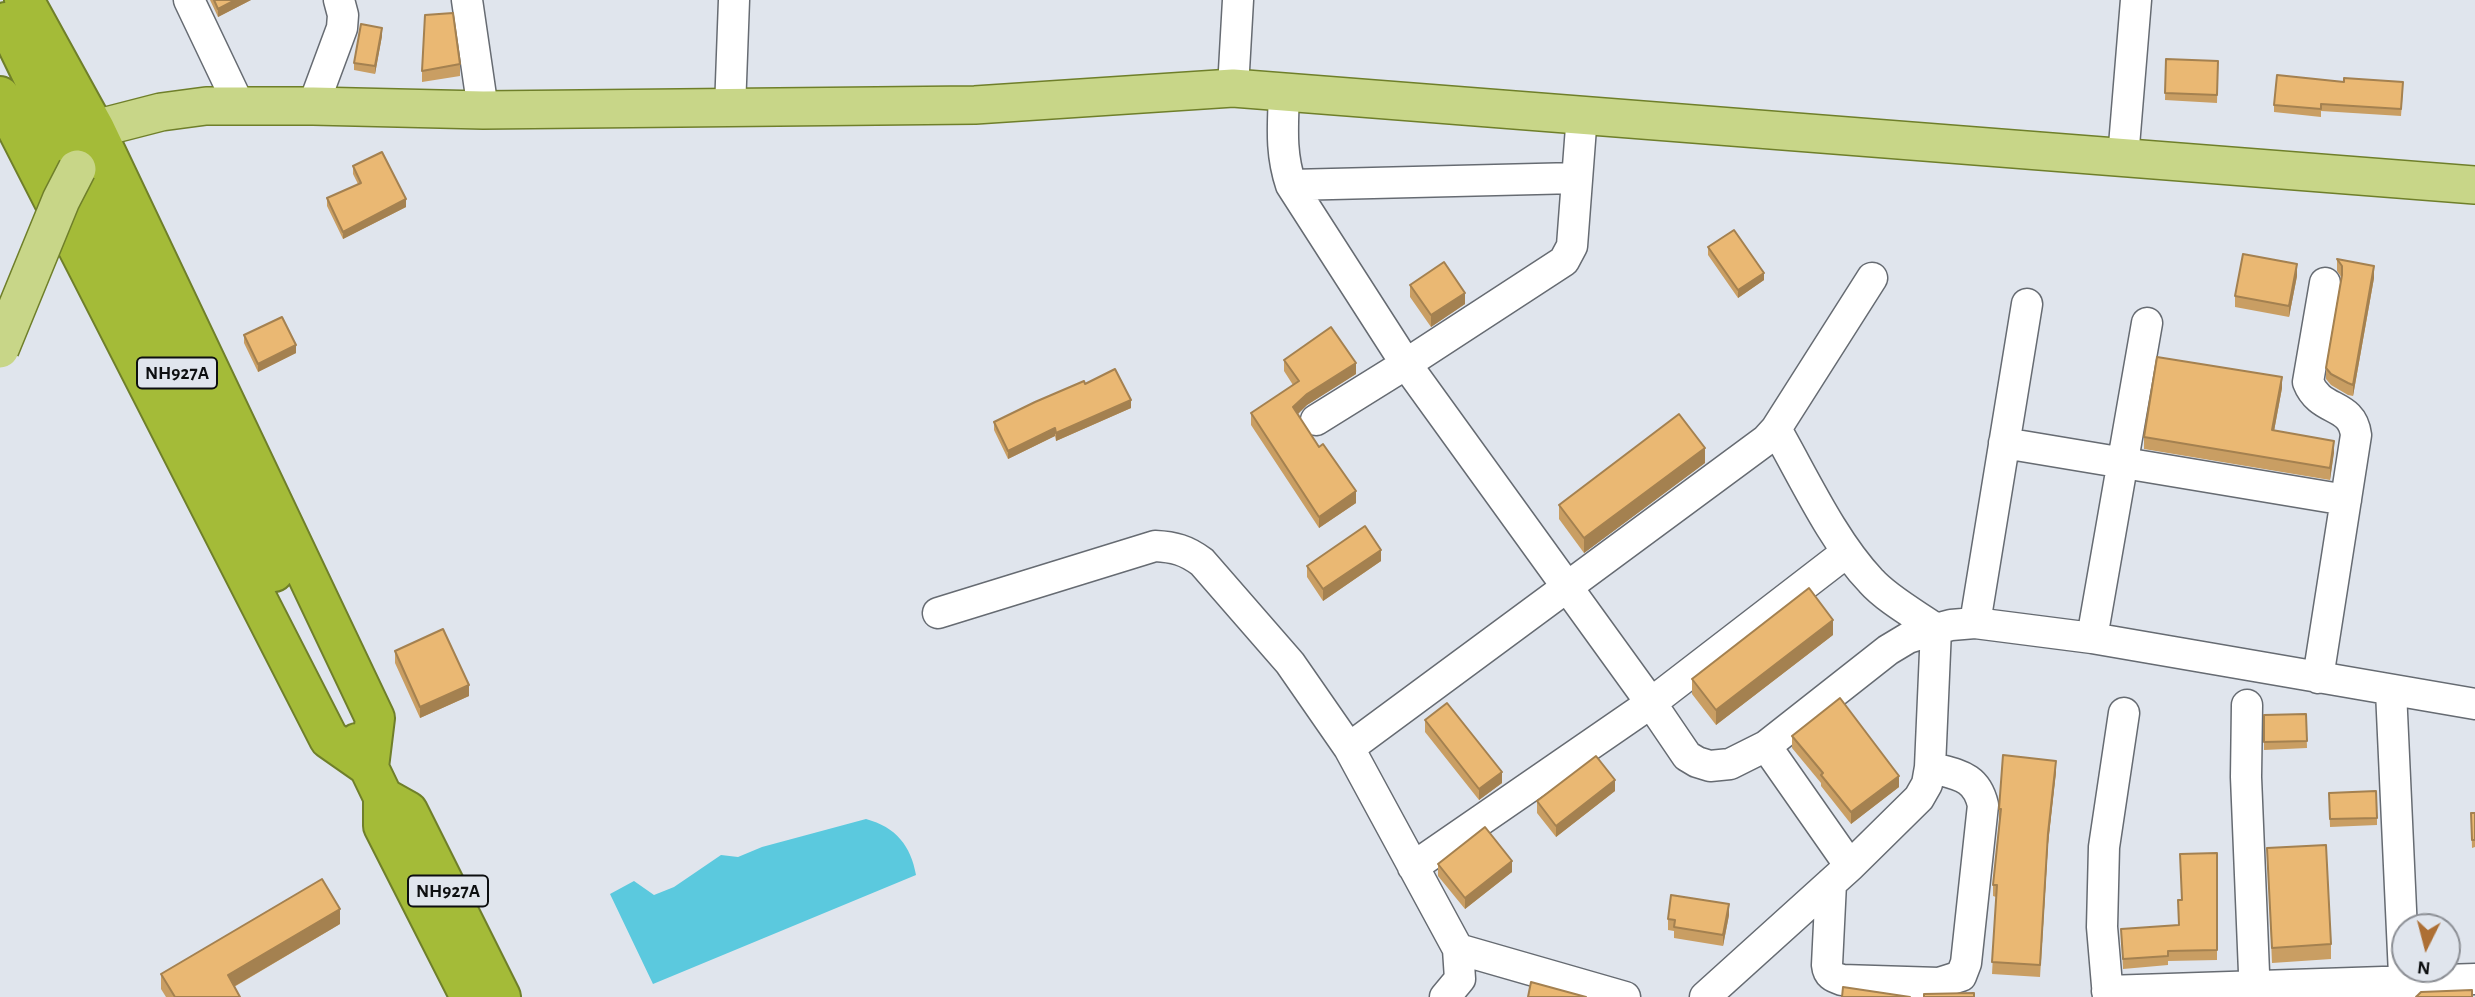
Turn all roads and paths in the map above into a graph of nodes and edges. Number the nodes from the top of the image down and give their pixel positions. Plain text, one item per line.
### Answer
1 (24, 0) edge
2 (189, 0) edge
3 (339, 0) edge
4 (467, 0) edge
5 (734, 0) edge
6 (1238, 0) edge
7 (2136, 0) edge
8 (0, 11) edge
9 (1233, 88) junction
10 (1284, 92) junction
11 (313, 106) junction
12 (240, 107) junction
13 (730, 109) junction
14 (483, 110) junction
15 (4, 114) edge
16 (95, 129) junction
17 (1581, 131) junction
18 (2123, 158) junction
19 (77, 169) junction
20 (1577, 178) junction
21 (1291, 185) junction
22 (2475, 186) edge
23 (1872, 278) dead end
24 (2325, 283) dead end
25 (2027, 304) dead end
26 (2147, 323) dead end
27 (0, 349) edge
28 (1406, 365) junction
29 (1316, 420) dead end
30 (1776, 429) junction
31 (2004, 443) junction
32 (2122, 463) junction
33 (2346, 500) junction
34 (1847, 552) junction
35 (1568, 588) junction
36 (937, 613) dead end
37 (1975, 624) junction
38 (1936, 629) junction
39 (2092, 638) junction
40 (2318, 678) junction
41 (2391, 691) junction
42 (1651, 703) junction
43 (2475, 704) edge
44 (2247, 705) dead end
45 (2124, 713) dead end
46 (1766, 746) junction
47 (1349, 748) junction
48 (368, 767) junction
49 (1930, 767) junction
50 (1413, 867) junction
51 (1840, 874) junction
52 (1458, 949) junction
53 (2475, 979) edge
54 (2404, 989) edge
55 (2255, 991) edge
56 (2107, 994) edge
57 (470, 997) edge
58 (501, 997) edge
59 (1445, 997) edge
60 (1625, 997) edge
61 (1704, 997) edge

1 - 16 highway
2 - 12 street
3 - 11 street
4 - 14 street
5 - 13 street
6 - 9 street
7 - 18 street
8 - 19 highway, NH927A
9 - 10 main road
9 - 13 main road
10 - 17 main road
10 - 21 street
11 - 12 main road
11 - 14 main road
12 - 16 main road
13 - 14 main road
15 - 48 highway
16 - 48 highway
17 - 18 main road
17 - 20 street
18 - 22 main road
19 - 27 main road, bridge
19 - 48 highway, NH927A
20 - 21 street
20 - 28 street
21 - 28 street
23 - 30 street
24 - 33 street
25 - 31 street
26 - 32 street
28 - 29 street
28 - 35 street
30 - 34 street
30 - 35 street
31 - 32 street
31 - 37 street
32 - 33 street
32 - 39 street
33 - 40 street
34 - 38 street
34 - 42 street
35 - 42 street
35 - 47 street
36 - 47 street
37 - 38 street
37 - 39 street
38 - 46 street
38 - 49 street
39 - 40 street
40 - 41 street
41 - 43 street
41 - 54 street
42 - 46 street
42 - 50 street
44 - 55 street
45 - 56 street
46 - 51 street
47 - 50 street
48 - 57 highway, NH927A
48 - 58 highway, NH927A
49 - 51 street
49 - 51 street
50 - 52 street
51 - 61 street
52 - 59 street
52 - 60 street
53 - 54 street
54 - 55 street
55 - 56 street

